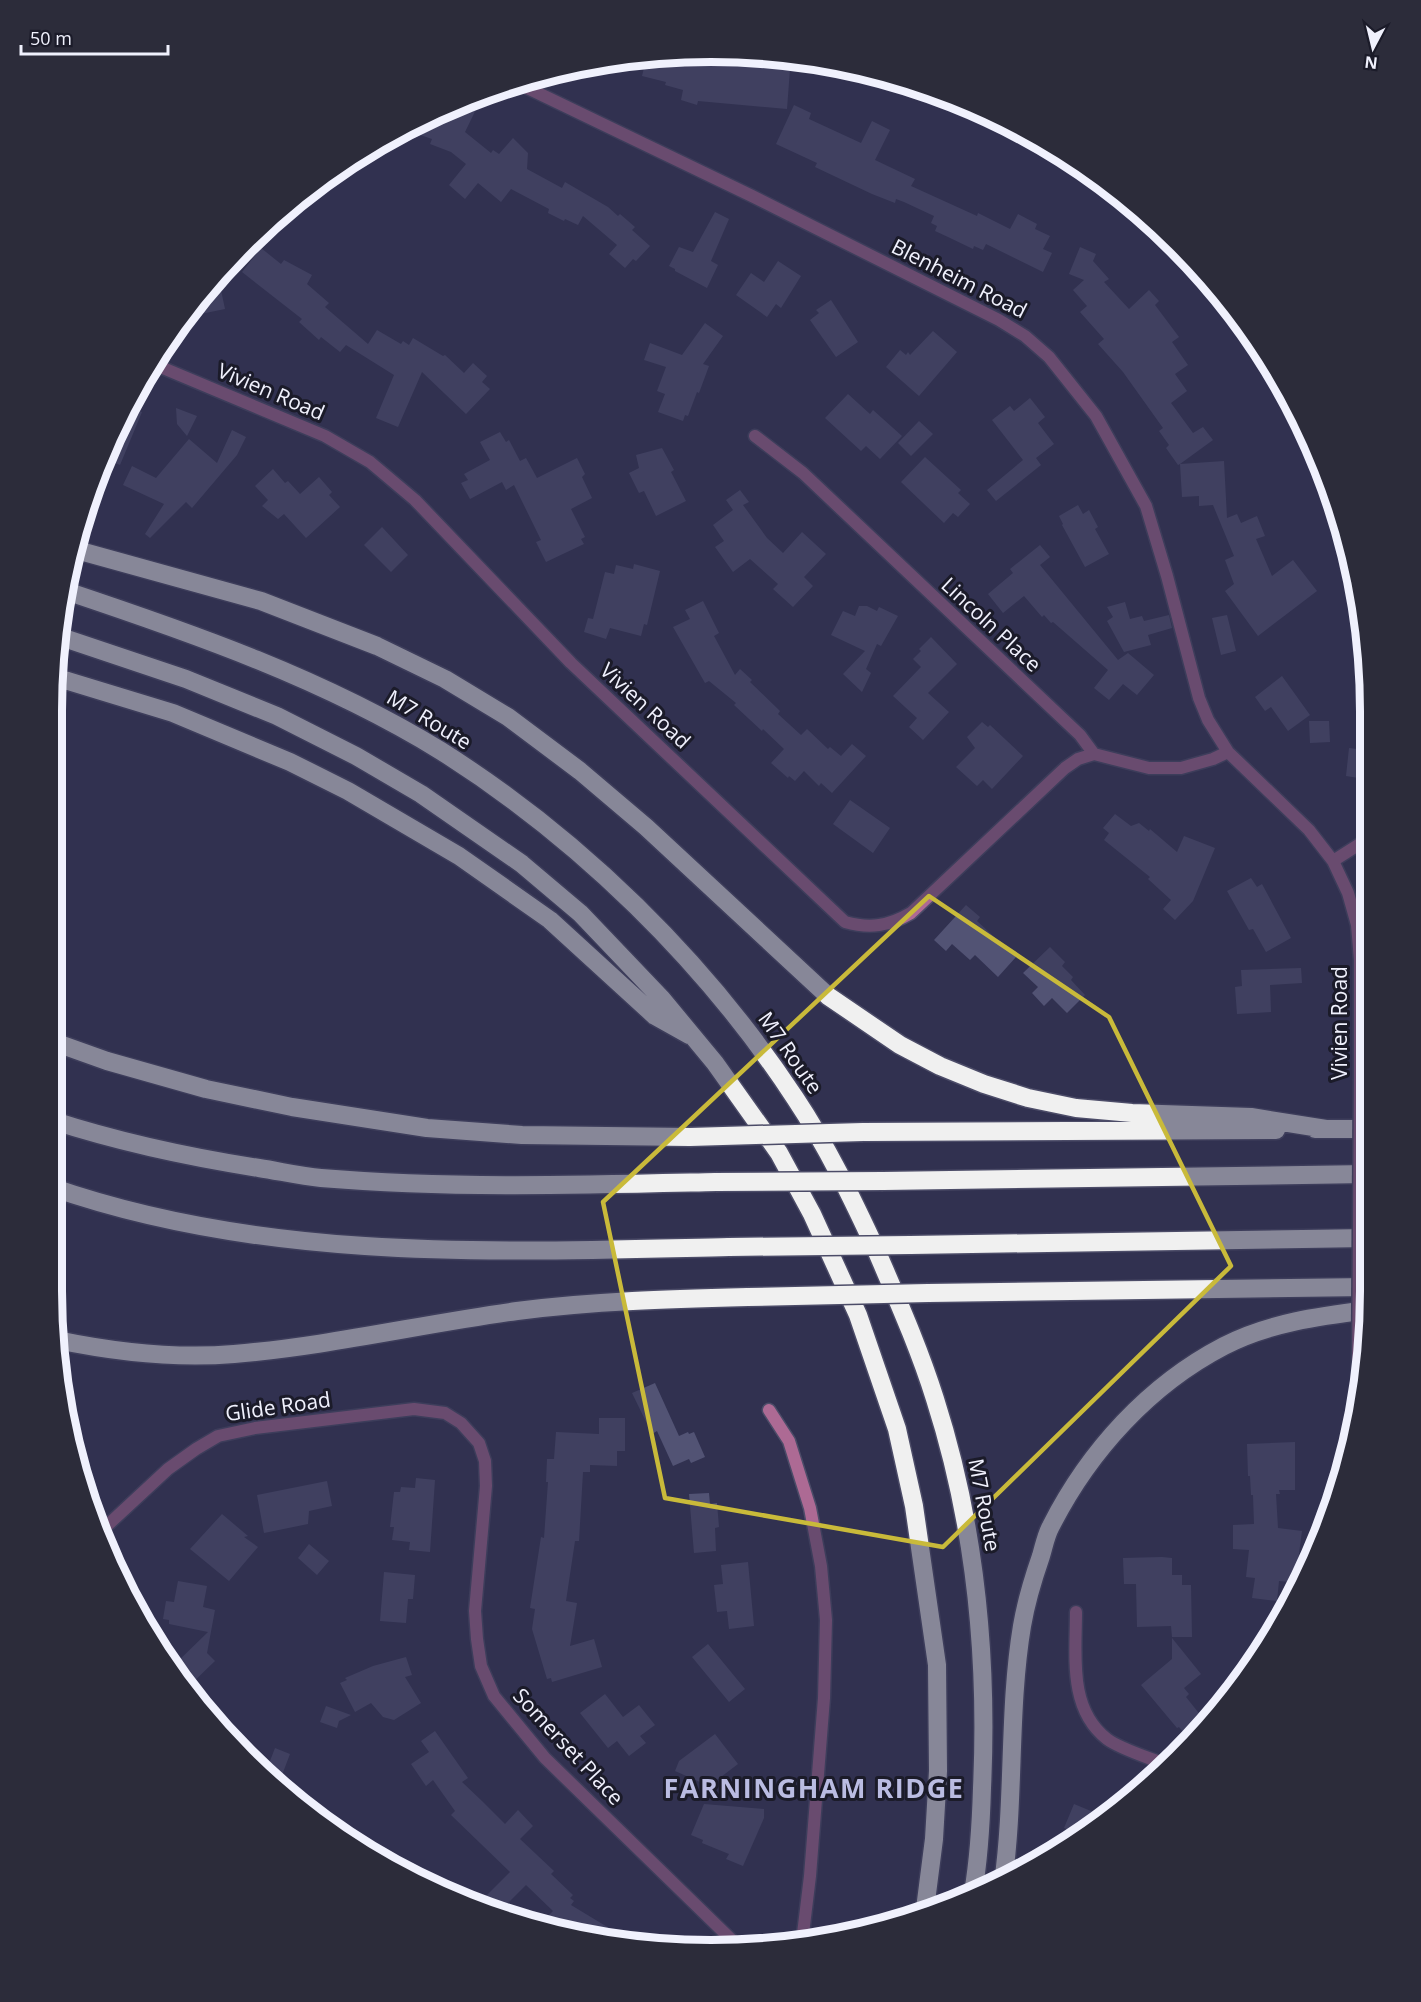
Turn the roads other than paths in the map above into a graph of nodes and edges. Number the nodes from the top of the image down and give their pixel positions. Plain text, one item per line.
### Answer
1 (528, 89) edge
2 (160, 367) edge
3 (755, 436) dead end
4 (82, 551) edge
5 (72, 593) edge
6 (66, 639) edge
7 (63, 680) edge
8 (1228, 752) junction
9 (1094, 754) junction
10 (1360, 844) edge
11 (1333, 861) junction
12 (1360, 960) edge
13 (1360, 960) edge
14 (696, 1038) junction
15 (62, 1045) edge
16 (1360, 1079) edge
17 (1360, 1079) edge
18 (62, 1124) edge
19 (1326, 1129) junction
20 (1360, 1129) edge
21 (1360, 1174) edge
22 (62, 1191) edge
23 (1360, 1238) edge
24 (1360, 1287) edge
25 (1359, 1311) edge
26 (1358, 1327) edge
27 (64, 1341) edge
28 (769, 1410) dead end
29 (461, 1423) joint
30 (106, 1527) edge
31 (1076, 1612) dead end
32 (1157, 1761) edge
33 (1005, 1870) edge
34 (974, 1885) edge
35 (926, 1903) edge
36 (803, 1934) edge
37 (731, 1940) edge

1 - 8 street, Blenheim Road
2 - 9 street, Vivien Road
3 - 9 street, Lincoln Place
4 - 19 highway
5 - 34 highway, M7 Route
6 - 14 highway
7 - 14 highway
8 - 9 street
8 - 11 street, Vivien Road
10 - 11 street
11 - 12 street, Vivien Road, bridge
13 - 16 street, Vivien Road, bridge
14 - 35 highway
15 - 19 highway, bridge
17 - 26 street, Vivien Road, bridge
18 - 21 highway, bridge
19 - 20 highway
22 - 23 highway, bridge
24 - 27 highway, bridge
25 - 33 highway
28 - 36 street
29 - 30 street, Glide Road
29 - 37 street, Somerset Place
31 - 32 street

